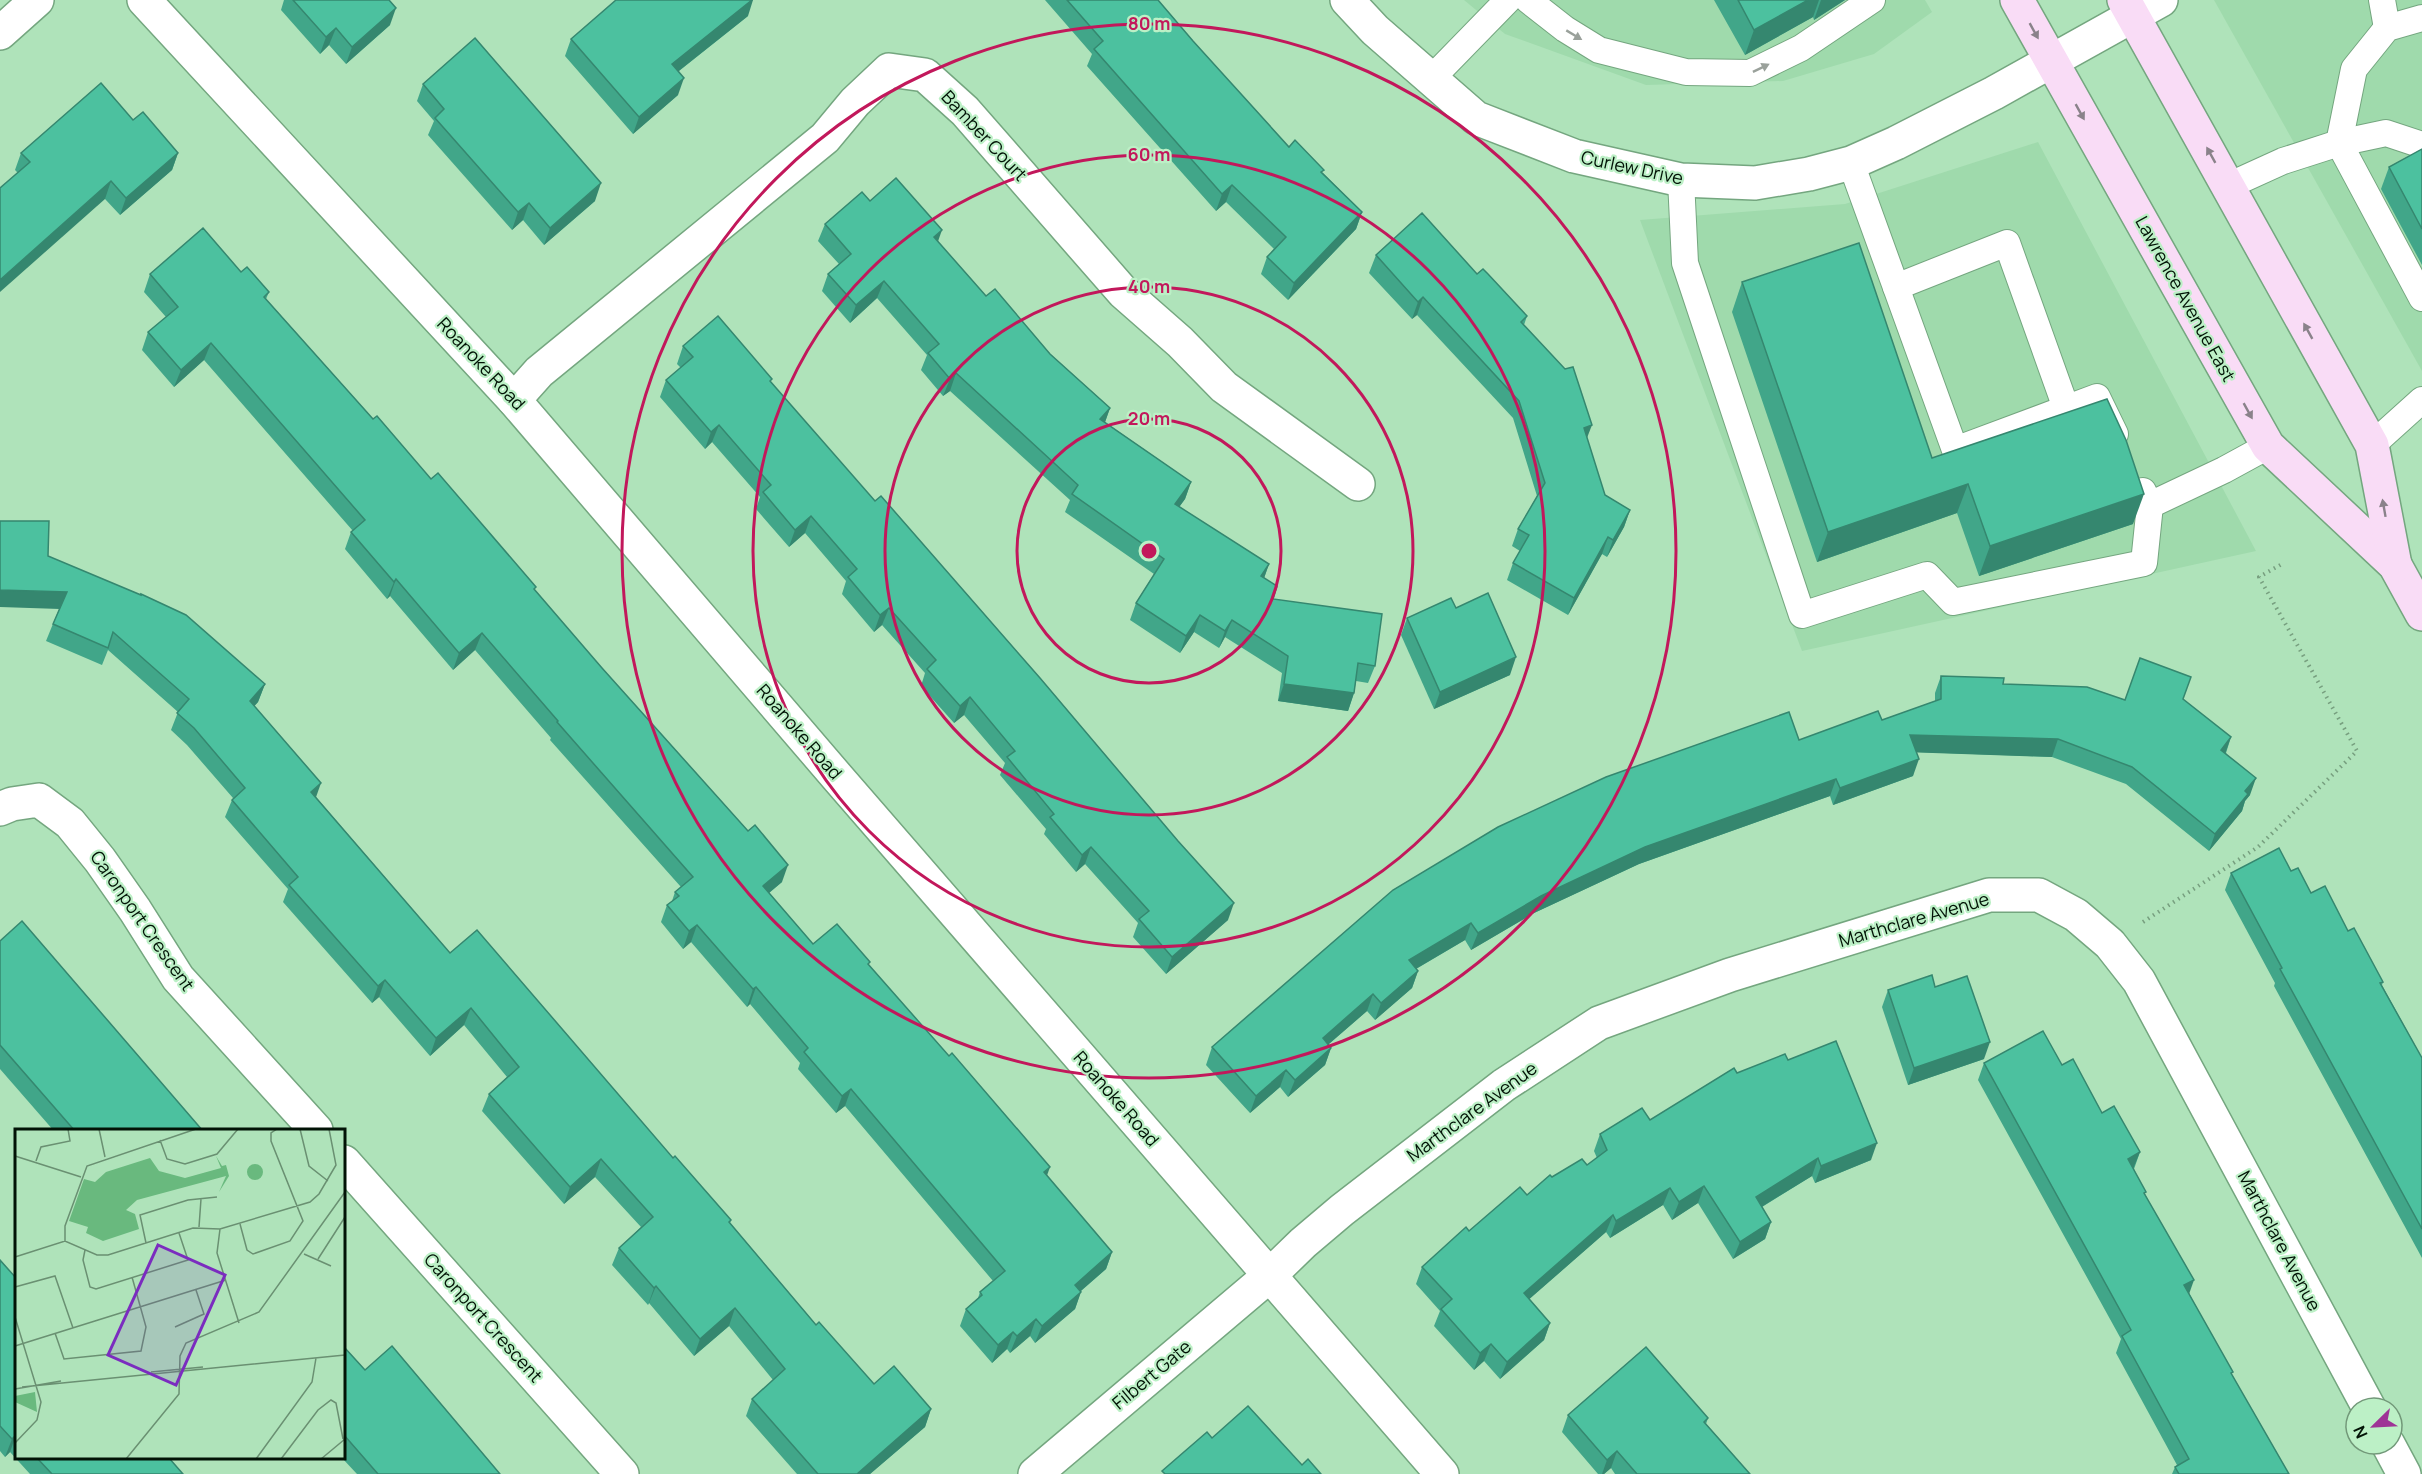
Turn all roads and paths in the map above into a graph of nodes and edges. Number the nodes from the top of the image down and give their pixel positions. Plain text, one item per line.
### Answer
1 (37, 0) edge
2 (144, 0) edge
3 (1347, 0) edge
4 (1508, 0) edge
5 (1528, 0) edge
6 (1872, 0) edge
7 (2017, 0) edge
8 (2161, 0) edge
9 (2382, 0) edge
10 (2129, 8) edge
11 (2422, 18) edge
12 (2387, 28) junction
13 (0, 33) edge
14 (2051, 61) junction
15 (1431, 79) junction
16 (2340, 143) junction
17 (2422, 145) edge
18 (1851, 163) junction
19 (1681, 180) junction
20 (2228, 186) junction
21 (1896, 287) junction
22 (2422, 298) edge
23 (514, 400) junction
24 (2422, 400) edge
25 (2066, 408) junction
26 (2372, 445) junction
27 (2268, 446) junction
28 (1358, 484) dead end
29 (2150, 505) junction
30 (2283, 564) dead end
31 (2394, 566) junction
32 (2422, 614) edge
33 (0, 809) edge
34 (2110, 944) junction
35 (314, 1129) edge
36 (345, 1163) edge
37 (1269, 1276) junction
38 (2363, 1396) edge
39 (2394, 1456) edge
40 (622, 1474) edge
41 (1035, 1474) edge
42 (1442, 1474) edge
43 (2404, 1474) edge

1 - 13 street
2 - 23 street, Roanoke Road
3 - 15 street, Curlew Drive
4 - 15 lane
5 -> 6 lane
7 -> 14 main road, Lawrence Avenue East
8 - 10 street, Curlew Drive
9 - 12 lane
10 - 14 street, Curlew Drive
20 -> 10 main road, Lawrence Avenue East
11 - 12 lane
12 - 16 lane
14 - 18 street, Curlew Drive
14 -> 27 main road, Lawrence Avenue East
15 - 19 street, Curlew Drive
16 - 17 lane
16 - 20 lane
16 - 22 lane
18 - 19 street, Curlew Drive
18 - 21 lane
19 - 29 lane
26 -> 20 main road, Lawrence Avenue East
21 - 25 lane
21 - 25 lane
23 - 28 street, Bamber Court
23 - 37 street, Roanoke Road
24 - 26 lane
25 - 29 lane
31 -> 26 main road, Lawrence Avenue East
27 - 29 lane
27 - 31 main road, Lawrence Avenue East
30 - 34 path
31 - 32 main road, Lawrence Avenue East
33 - 35 street, Caronport Crescent
34 - 37 street, Marthclare Avenue
34 - 38 street, Marthclare Avenue
36 - 40 street, Caronport Crescent
37 - 41 street, Filbert Gate
37 - 42 street, Roanoke Road
39 - 43 street

